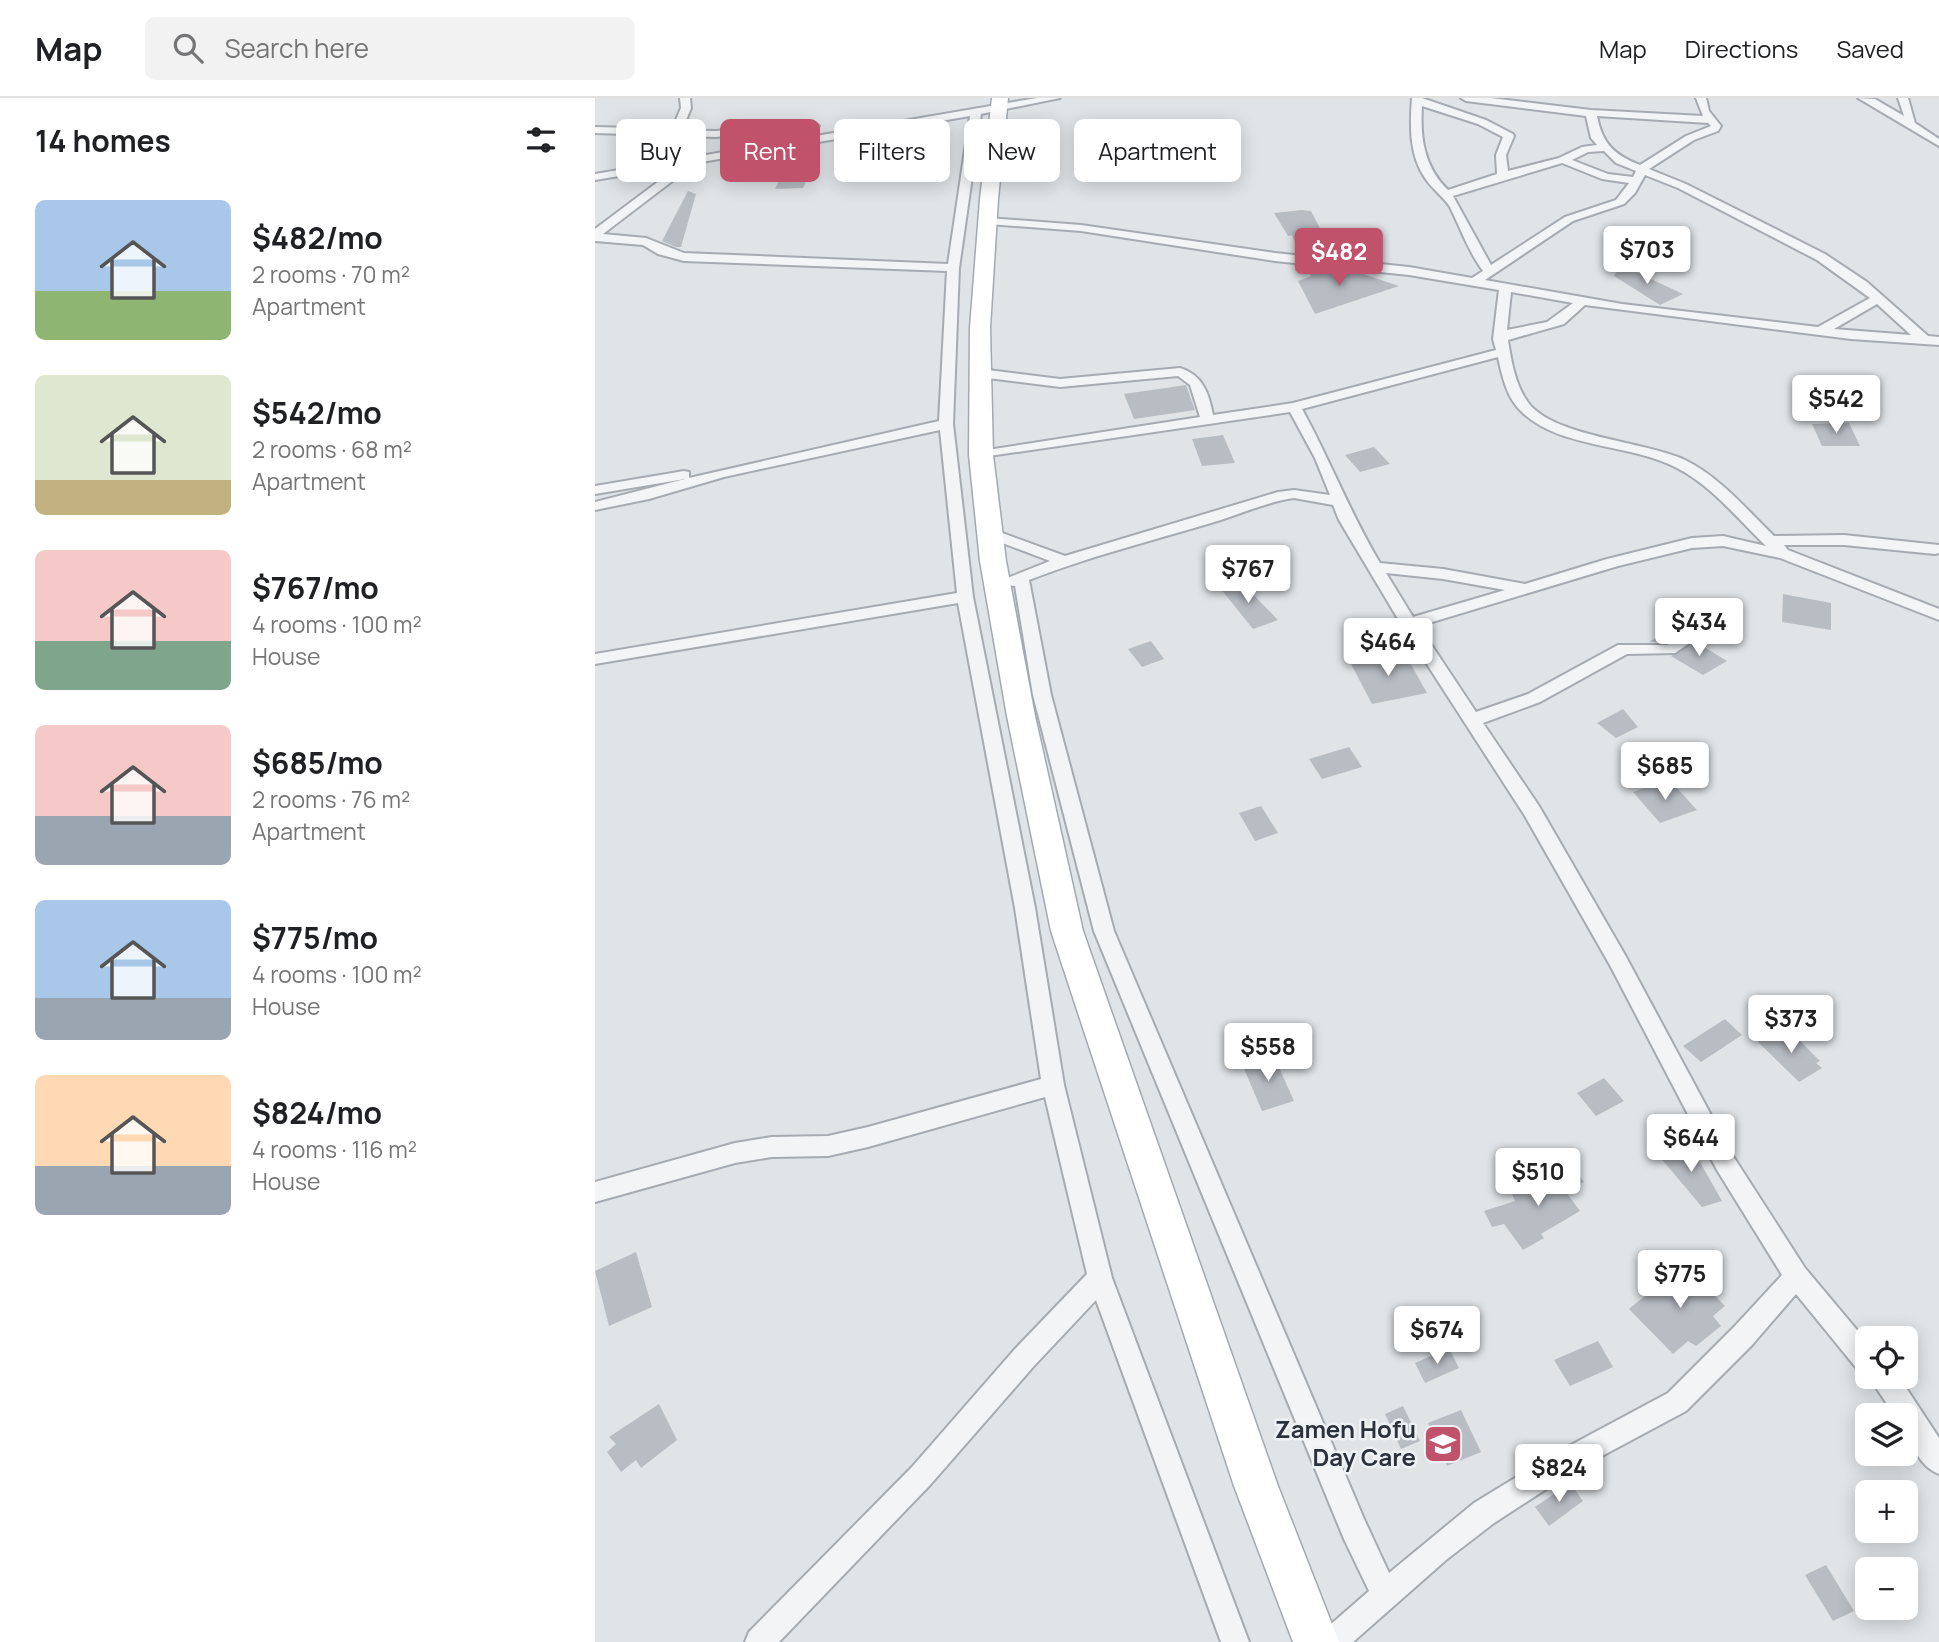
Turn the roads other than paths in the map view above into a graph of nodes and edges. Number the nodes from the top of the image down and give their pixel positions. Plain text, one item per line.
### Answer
1 (685, 98) edge
2 (1055, 98) edge
3 (1466, 98) edge
4 (1702, 98) edge
5 (1863, 98) edge
6 (1903, 98) edge
7 (1417, 100) edge
8 (991, 106) edge
9 (1591, 113) junction
10 (935, 117) junction
11 (682, 119) edge
12 (1711, 120) junction
13 (1910, 126) junction
14 (595, 130) edge
15 (616, 134) edge
16 (706, 141) edge
17 (1939, 143) edge
18 (1605, 148) junction
19 (706, 157) edge
20 (1563, 160) junction
21 (616, 169) edge
22 (1643, 169) junction
23 (1503, 175) junction
24 (595, 177) edge
25 (665, 182) edge
26 (1635, 184) junction
27 (1682, 186) junction
28 (1447, 194) junction
29 (988, 221) junction
30 (595, 236) edge
31 (953, 268) junction
32 (1489, 270) junction
33 (1474, 282) junction
34 (1506, 288) junction
35 (1879, 298) junction
36 (1581, 302) junction
37 (1821, 331) junction
38 (1923, 339) junction
39 (1939, 341) edge
40 (1501, 346) junction
41 (980, 373) junction
42 (1294, 407) junction
43 (1207, 419) junction
44 (946, 424) junction
45 (981, 455) junction
46 (1326, 472) junction
47 (721, 473) junction
48 (595, 490) edge
49 (1294, 495) junction
50 (1337, 501) junction
51 (595, 506) edge
52 (989, 533) junction
53 (1770, 541) junction
54 (1935, 549) dead end
55 (1784, 554) junction
56 (1064, 561) junction
57 (1375, 567) junction
58 (1009, 582) junction
59 (1530, 589) junction
60 (965, 597) junction
61 (1939, 615) edge
62 (1409, 624) junction
63 (1695, 635) dead end
64 (595, 659) edge
65 (1473, 720) junction
66 (1053, 1085) junction
67 (595, 1192) edge
68 (1796, 1276) junction
69 (1100, 1278) junction
70 (1855, 1346) edge
71 (1893, 1389) edge
72 (1939, 1461) edge
73 (1385, 1595) junction
74 (759, 1642) edge
75 (1235, 1642) edge
76 (1316, 1642) edge
77 (1332, 1642) edge

1 - 11 street
2 - 8 street
3 - 9 street
4 - 12 street
5 - 13 street
6 - 13 street
7 - 23 street
7 - 28 street
8 - 10 street
8 - 29 main road
8 - 31 street
9 - 12 street
9 - 18 street
10 - 16 street
10 - 19 street
12 - 22 street
13 - 17 street
14 - 15 street
18 - 20 street
18 - 22 street
20 - 23 street
20 - 26 street
21 - 24 street
22 - 26 street
22 - 27 street
23 - 28 street
25 - 30 street
26 - 27 street
26 - 32 street
27 - 35 street
28 - 32 street
29 - 33 street
29 - 41 main road
30 - 31 street
31 - 44 street
32 - 33 street
33 - 34 street
34 - 36 street
34 - 40 street
35 - 37 street
35 - 38 street
36 - 37 street
36 - 40 street
37 - 38 street
38 - 39 street
40 - 42 street
40 - 53 street
41 - 43 street
41 - 45 main road
42 - 43 street
42 - 46 street
43 - 45 street
44 - 47 street
44 - 60 street
45 - 52 main road
46 - 49 street
46 - 50 street
47 - 48 street
47 - 51 street
49 - 50 street
49 - 56 street
50 - 57 street
52 - 56 street
52 - 58 main road
53 - 54 street
53 - 55 street
55 - 59 street
55 - 61 street
56 - 58 street
57 - 59 street
57 - 62 street
58 - 73 street
58 - 76 main road
59 - 62 street
60 - 64 street
60 - 66 street
62 - 65 street
63 - 65 street
65 - 68 street
66 - 67 street
66 - 69 street
68 - 70 street
68 - 73 street
69 - 74 street
69 - 75 street
71 - 72 street
73 - 77 street

